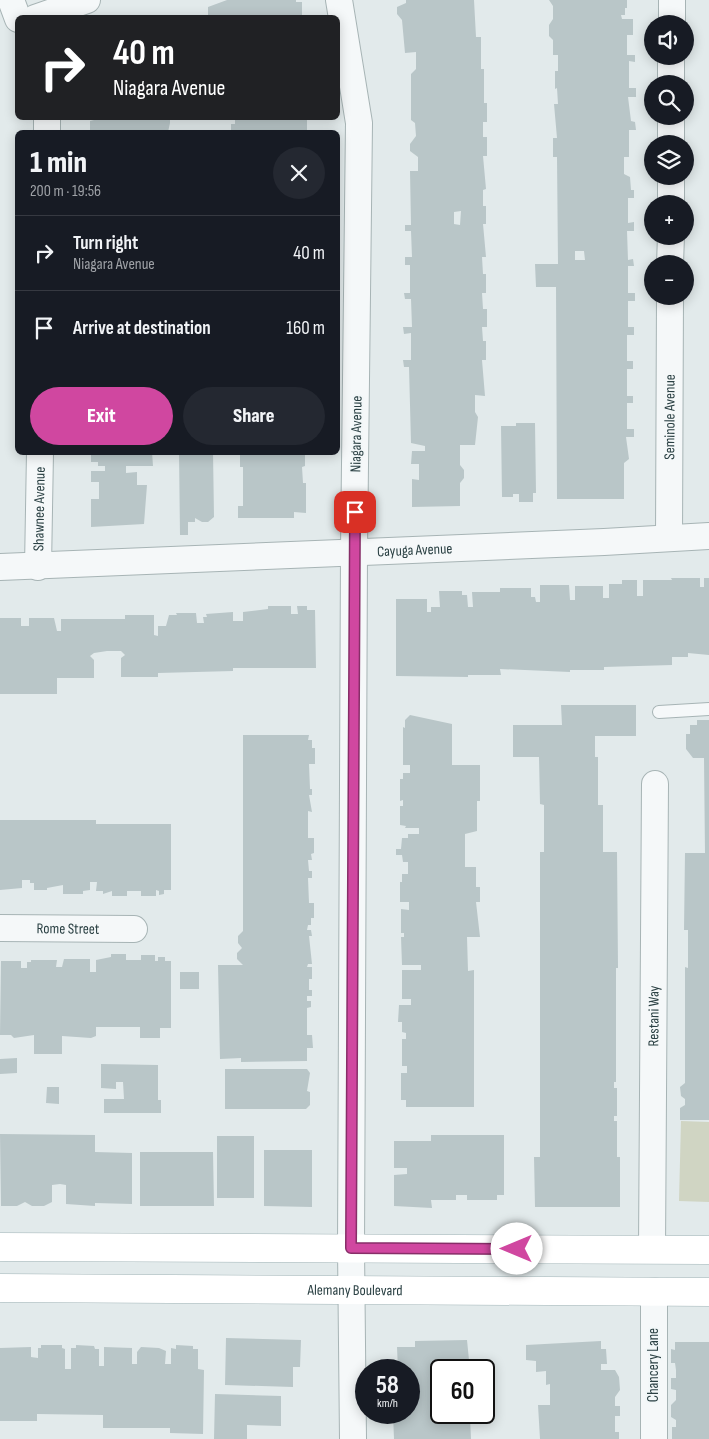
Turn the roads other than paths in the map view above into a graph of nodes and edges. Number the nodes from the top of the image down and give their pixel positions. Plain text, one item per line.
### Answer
1 (11, 0) edge
2 (87, 0) edge
3 (339, 0) edge
4 (672, 0) edge
5 (17, 15) edge
6 (44, 15) edge
7 (672, 15) edge
8 (15, 25) edge
9 (0, 30) edge
10 (670, 305) edge
11 (40, 455) edge
12 (709, 536) edge
13 (669, 538) junction
14 (354, 551) junction
15 (0, 567) edge
16 (38, 567) junction
17 (709, 709) edge
18 (659, 712) dead end
19 (655, 784) dead end
20 (0, 928) edge
21 (134, 929) dead end
22 (0, 1247) edge
23 (351, 1248) junction
24 (652, 1250) junction
25 (709, 1250) edge
26 (0, 1288) edge
27 (351, 1290) junction
28 (654, 1291) junction
29 (709, 1292) edge
30 (353, 1439) edge
31 (654, 1439) edge

1 - 5 street
2 - 6 street
3 - 14 street, Niagara Avenue
4 - 7 street
8 - 9 street
10 - 13 street, Seminole Avenue
11 - 16 street, Shawnee Avenue
12 - 13 street, Cayuga Avenue
13 - 14 street, Cayuga Avenue
14 - 16 street, Cayuga Avenue
14 - 23 street, Niagara Avenue
15 - 16 street, Cayuga Avenue
17 - 18 lane
19 - 24 street, Restani Way
20 - 21 street, Rome Street
22 - 23 main road
23 - 24 main road
23 - 27 street, Niagara Avenue
24 - 25 main road
26 - 27 main road, Alemany Boulevard
27 - 28 main road, Alemany Boulevard
27 - 30 street, Niagara Avenue
28 - 29 main road, Alemany Boulevard
28 - 31 street, Chancery Lane

